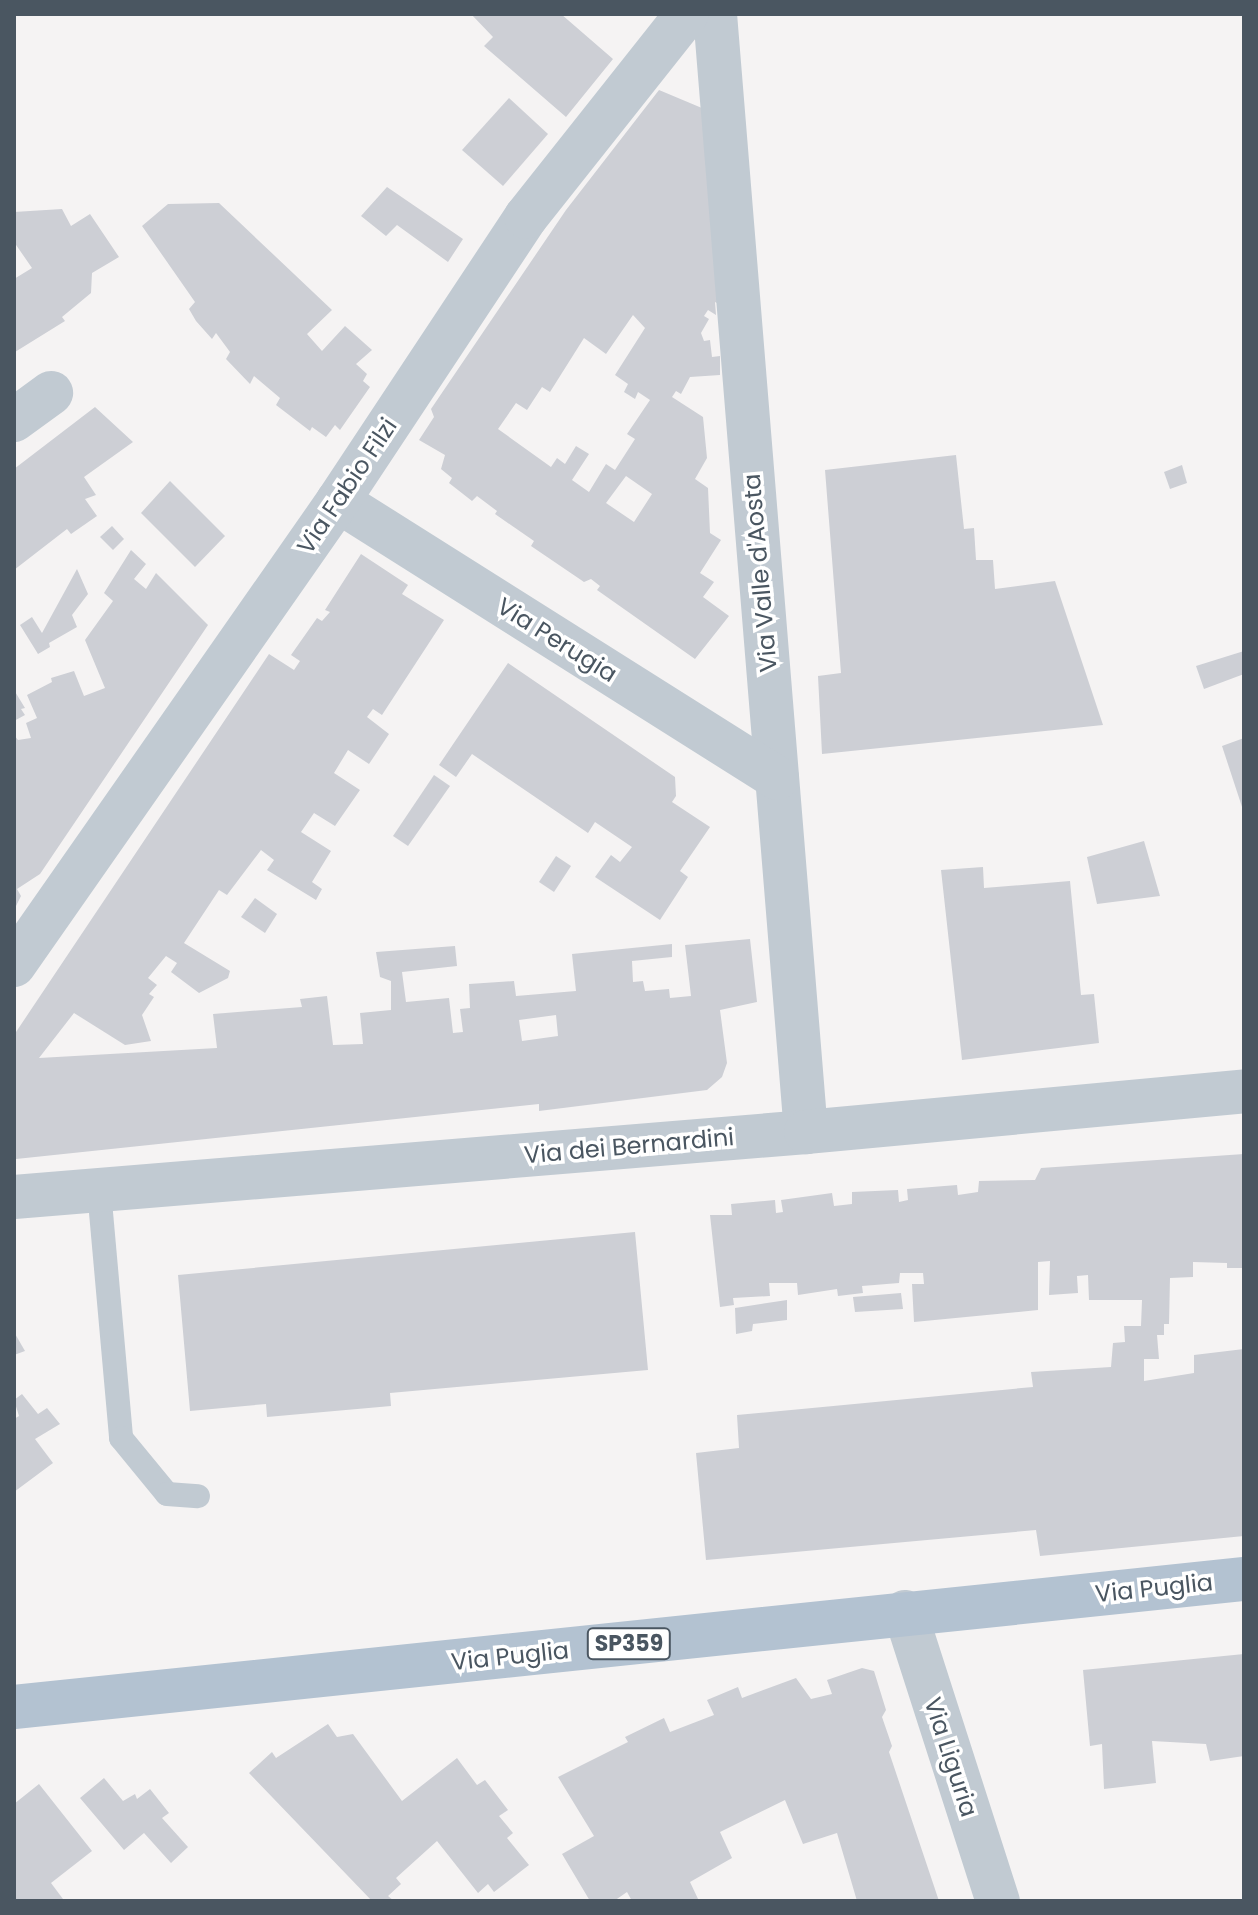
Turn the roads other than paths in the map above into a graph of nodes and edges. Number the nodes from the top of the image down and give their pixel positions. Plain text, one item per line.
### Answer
1 (687, 14) edge
2 (715, 14) edge
3 (51, 393) dead end
4 (14, 420) edge
5 (338, 501) junction
6 (777, 778) junction
7 (14, 965) edge
8 (1244, 1091) edge
9 (806, 1132) junction
10 (99, 1190) junction
11 (14, 1197) edge
12 (198, 1496) dead end
13 (1244, 1579) edge
14 (905, 1612) junction
15 (14, 1707) edge
16 (998, 1901) edge

1 - 5 street, Via Fabio Filzi
2 - 6 street, Via Valle d'Aosta
3 - 4 street
5 - 6 street, Via Perugia
5 - 7 street, Via Fabio Filzi
6 - 9 street, Via Valle d'Aosta
8 - 9 street, Via dei Bernardini
9 - 10 street, Via dei Bernardini
10 - 11 street, Via dei Bernardini
10 - 12 lane
13 - 14 main road, Via Puglia / SP359
14 - 15 main road, Via Puglia / SP359
14 - 16 street, Via Liguria

